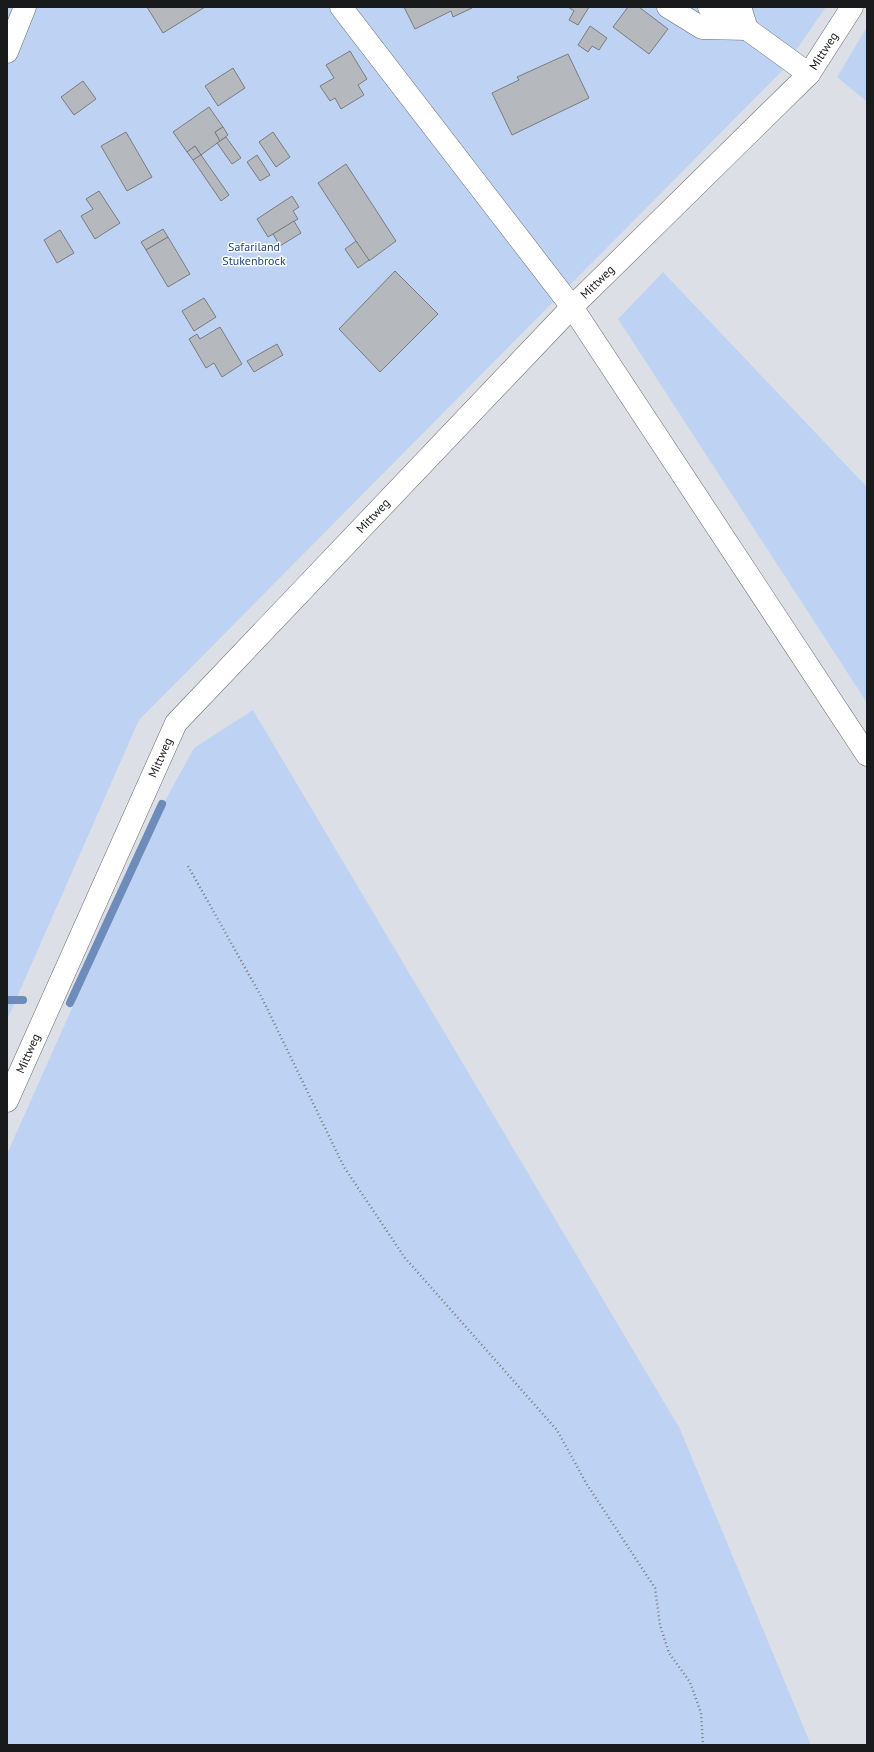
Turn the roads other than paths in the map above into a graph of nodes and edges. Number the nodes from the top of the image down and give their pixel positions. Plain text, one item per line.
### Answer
1 (25, 7) edge
2 (341, 7) edge
3 (668, 7) edge
4 (709, 7) edge
5 (852, 7) edge
6 (742, 14) edge
7 (7, 52) edge
8 (809, 74) junction
9 (572, 307) junction
10 (867, 755) edge
11 (7, 1101) edge

1 - 7 street
2 - 9 street
3 - 6 street
4 - 6 street
5 - 8 street, Mittweg
6 - 8 street
8 - 9 street, Mittweg
9 - 10 street
9 - 11 street, Mittweg

